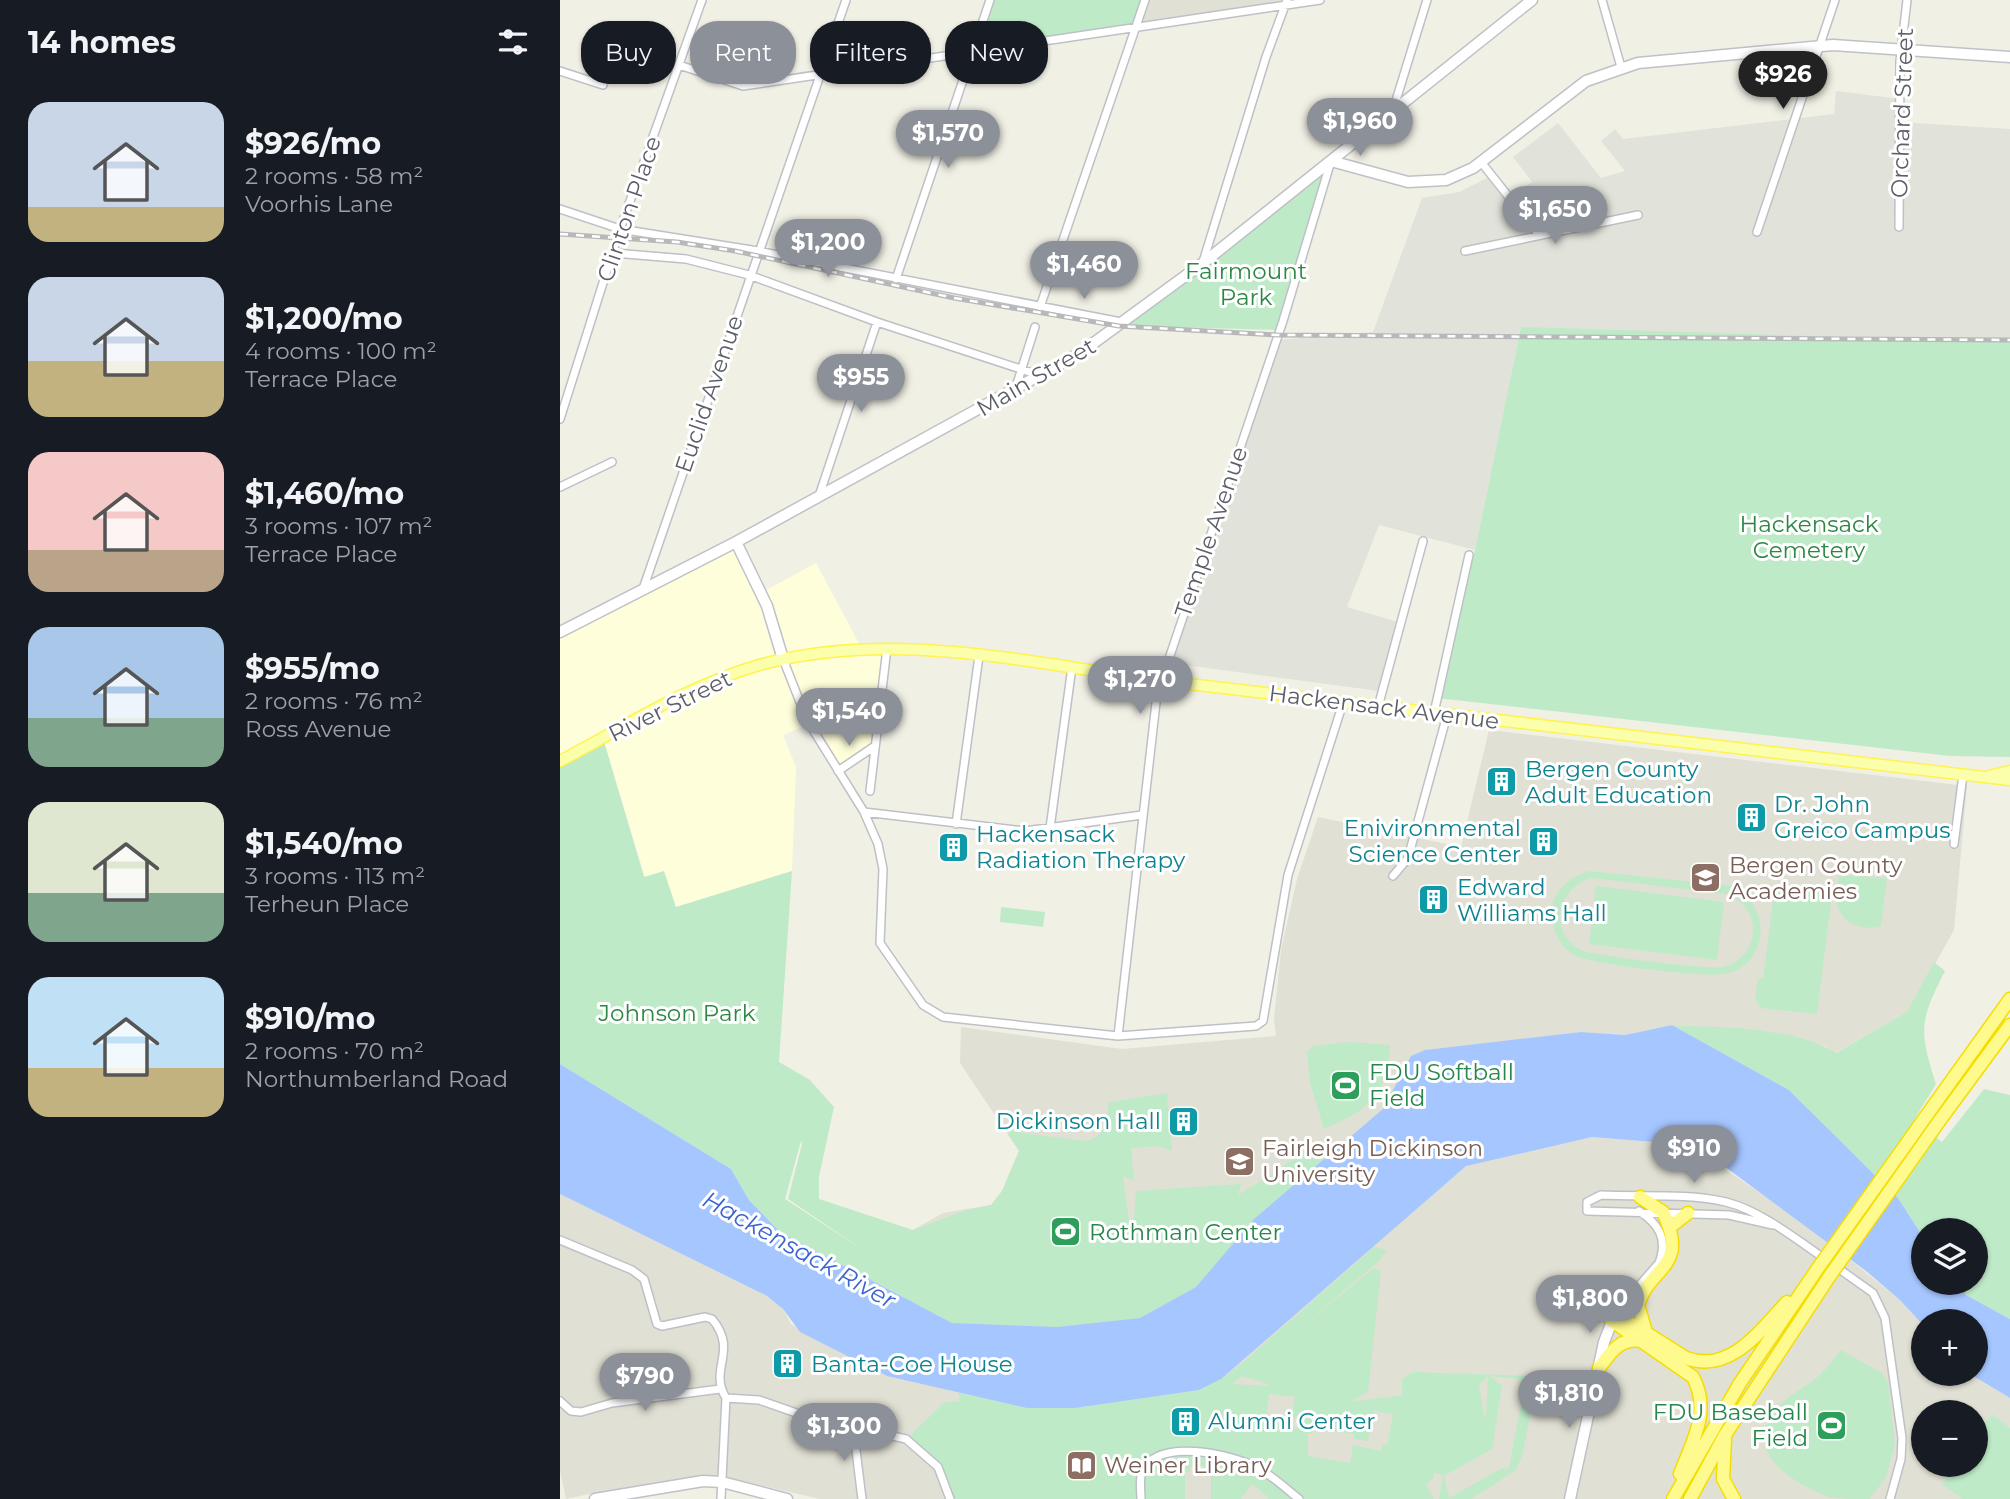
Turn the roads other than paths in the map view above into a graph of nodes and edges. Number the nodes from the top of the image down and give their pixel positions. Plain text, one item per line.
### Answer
1 (702, 0) edge
2 (846, 0) edge
3 (990, 0) edge
4 (1145, 0) edge
5 (1320, 0) edge
6 (1427, 0) edge
7 (1532, 0) edge
8 (1602, 0) edge
9 (1835, 0) edge
10 (1907, 0) edge
11 (1287, 3) edge
12 (839, 21) edge
13 (983, 21) edge
14 (1135, 28) junction
15 (1048, 41) edge
16 (1819, 46) junction
17 (1902, 50) junction
18 (2010, 57) edge
19 (679, 65) junction
20 (1621, 67) junction
21 (560, 71) edge
22 (810, 76) edge
23 (817, 84) edge
24 (962, 84) edge
25 (603, 85) dead end
26 (1393, 113) junction
27 (1331, 161) junction
28 (1481, 162) junction
29 (560, 209) edge
30 (1638, 215) dead end
31 (1899, 227) dead end
32 (620, 229) junction
33 (1757, 232) dead end
34 (1539, 235) junction
35 (758, 251) junction
36 (1465, 251) dead end
37 (614, 253) junction
38 (1203, 263) junction
39 (750, 275) junction
40 (896, 279) junction
41 (1040, 307) junction
42 (877, 322) junction
43 (1124, 323) junction
44 (1035, 327) dead end
45 (1022, 369) junction
46 (1042, 376) junction
47 (1015, 391) junction
48 (560, 419) edge
49 (612, 462) dead end
50 (560, 487) edge
51 (819, 497) junction
52 (1423, 541) dead end
53 (736, 542) junction
54 (1469, 555) dead end
55 (642, 590) junction
56 (560, 632) edge
57 (887, 648) junction
58 (979, 656) junction
59 (783, 659) junction
60 (1072, 667) junction
61 (1161, 681) junction
62 (1343, 703) junction
63 (1378, 707) junction
64 (1434, 713) junction
65 (1447, 715) junction
66 (875, 747) junction
67 (560, 761) edge
68 (838, 771) junction
69 (2010, 771) edge
70 (1963, 775) junction
71 (1986, 776) junction
72 (2010, 780) edge
73 (870, 791) dead end
74 (864, 812) junction
75 (1142, 815) junction
76 (956, 824) junction
77 (1050, 828) junction
78 (1954, 844) dead end
79 (1393, 876) dead end
80 (2010, 999) edge
81 (2010, 1025) edge
82 (1118, 1036) junction
83 (1640, 1197) junction
84 (1639, 1211) junction
85 (1663, 1212) junction
86 (1688, 1213) junction
87 (1773, 1225) junction
88 (1670, 1227) junction
89 (560, 1240) edge
90 (1818, 1268) junction
91 (1613, 1317) junction
92 (1644, 1336) junction
93 (1599, 1368) junction
94 (720, 1389) junction
95 (726, 1398) junction
96 (560, 1401) edge
97 (853, 1426) junction
98 (1725, 1435) junction
99 (722, 1482) junction
100 (659, 1493) edge
101 (595, 1499) edge
102 (721, 1499) edge
103 (787, 1499) edge
104 (862, 1499) edge
105 (950, 1499) edge
106 (1141, 1499) edge
107 (1299, 1499) edge
108 (1570, 1499) edge
109 (1672, 1499) edge
110 (1690, 1499) edge
111 (1734, 1499) edge
112 (1890, 1499) edge

1 - 19 street, Clinton Place
2 - 12 street, Euclid Avenue
3 - 13 street
4 - 14 street
5 - 11 street
6 - 26 street
7 - 26 main road, Main Street
8 - 20 street
9 - 16 street
10 - 17 street, Orchard Street
11 - 14 street
11 - 38 street
14 - 15 street
14 - 41 street
16 - 17 main road
16 - 20 main road
16 - 33 street
17 - 18 main road
17 - 31 street, Orchard Street
19 - 22 street
19 - 32 street, Clinton Place
20 - 28 main road
21 - 25 street
23 - 35 street, Euclid Avenue
24 - 40 street
26 - 27 main road, Main Street
27 - 28 main road
27 - 38 main road, Main Street
27 - 61 street, Temple Avenue
28 - 34 street
29 - 32 street
30 - 34 street
32 - 35 street
32 - 37 street, Clinton Place
34 - 36 street
35 - 39 street, Euclid Avenue
35 - 40 street
37 - 39 street
37 - 48 street, Clinton Place
38 - 43 main road, Main Street
39 - 42 street
39 - 55 street, Euclid Avenue
40 - 41 street
41 - 43 street
42 - 45 street
42 - 51 street
43 - 46 main road, Main Street
44 - 45 street
45 - 46 street
45 - 47 street
46 - 47 main road, Main Street
47 - 51 main road, Main Street
49 - 50 street
51 - 53 main road, Main Street
52 - 63 street
53 - 55 main road, Main Street
53 - 59 main road
54 - 64 street
55 - 56 main road, Main Street
57 - 58 main road, Hackensack Avenue
57 - 59 main road, Hackensack Avenue
57 - 66 street
58 - 60 main road, Hackensack Avenue
58 - 76 street
59 - 67 main road, River Street
59 - 68 street
60 - 61 main road, Hackensack Avenue
60 - 77 street
61 - 62 main road, Hackensack Avenue
61 - 75 street, Temple Avenue
62 - 63 main road, Hackensack Avenue
62 - 82 street
63 - 64 main road, Hackensack Avenue
64 - 65 main road, Hackensack Avenue
65 - 70 main road, Hackensack Avenue
65 - 79 street
66 - 68 street
66 - 73 street
68 - 74 street
69 - 71 main road, Hackensack Avenue
70 - 71 main road, Hackensack Avenue
70 - 78 street
71 - 72 main road, Hackensack Avenue
74 - 76 street
74 - 82 street
75 - 77 street
75 - 82 street, Temple Avenue
76 - 77 street
80 - 90 highway, bridge
81 - 98 highway, bridge
83 - 84 street
83 - 85 highway
83 - 87 street
84 - 85 street
84 - 91 street
85 - 86 street
85 - 88 highway
86 - 87 street
86 - 88 highway
87 - 112 street
88 - 92 highway
89 - 94 street
90 - 92 highway
90 - 109 highway
91 - 92 highway
91 - 93 main road
92 - 93 highway
92 - 109 highway
93 - 108 main road
94 - 95 street
94 - 96 street
95 - 97 street
95 - 99 street
97 - 104 street
97 - 105 street
98 - 110 highway
98 - 111 highway
99 - 100 main road
99 - 102 street
99 - 103 main road
100 - 101 main road
106 - 107 street

